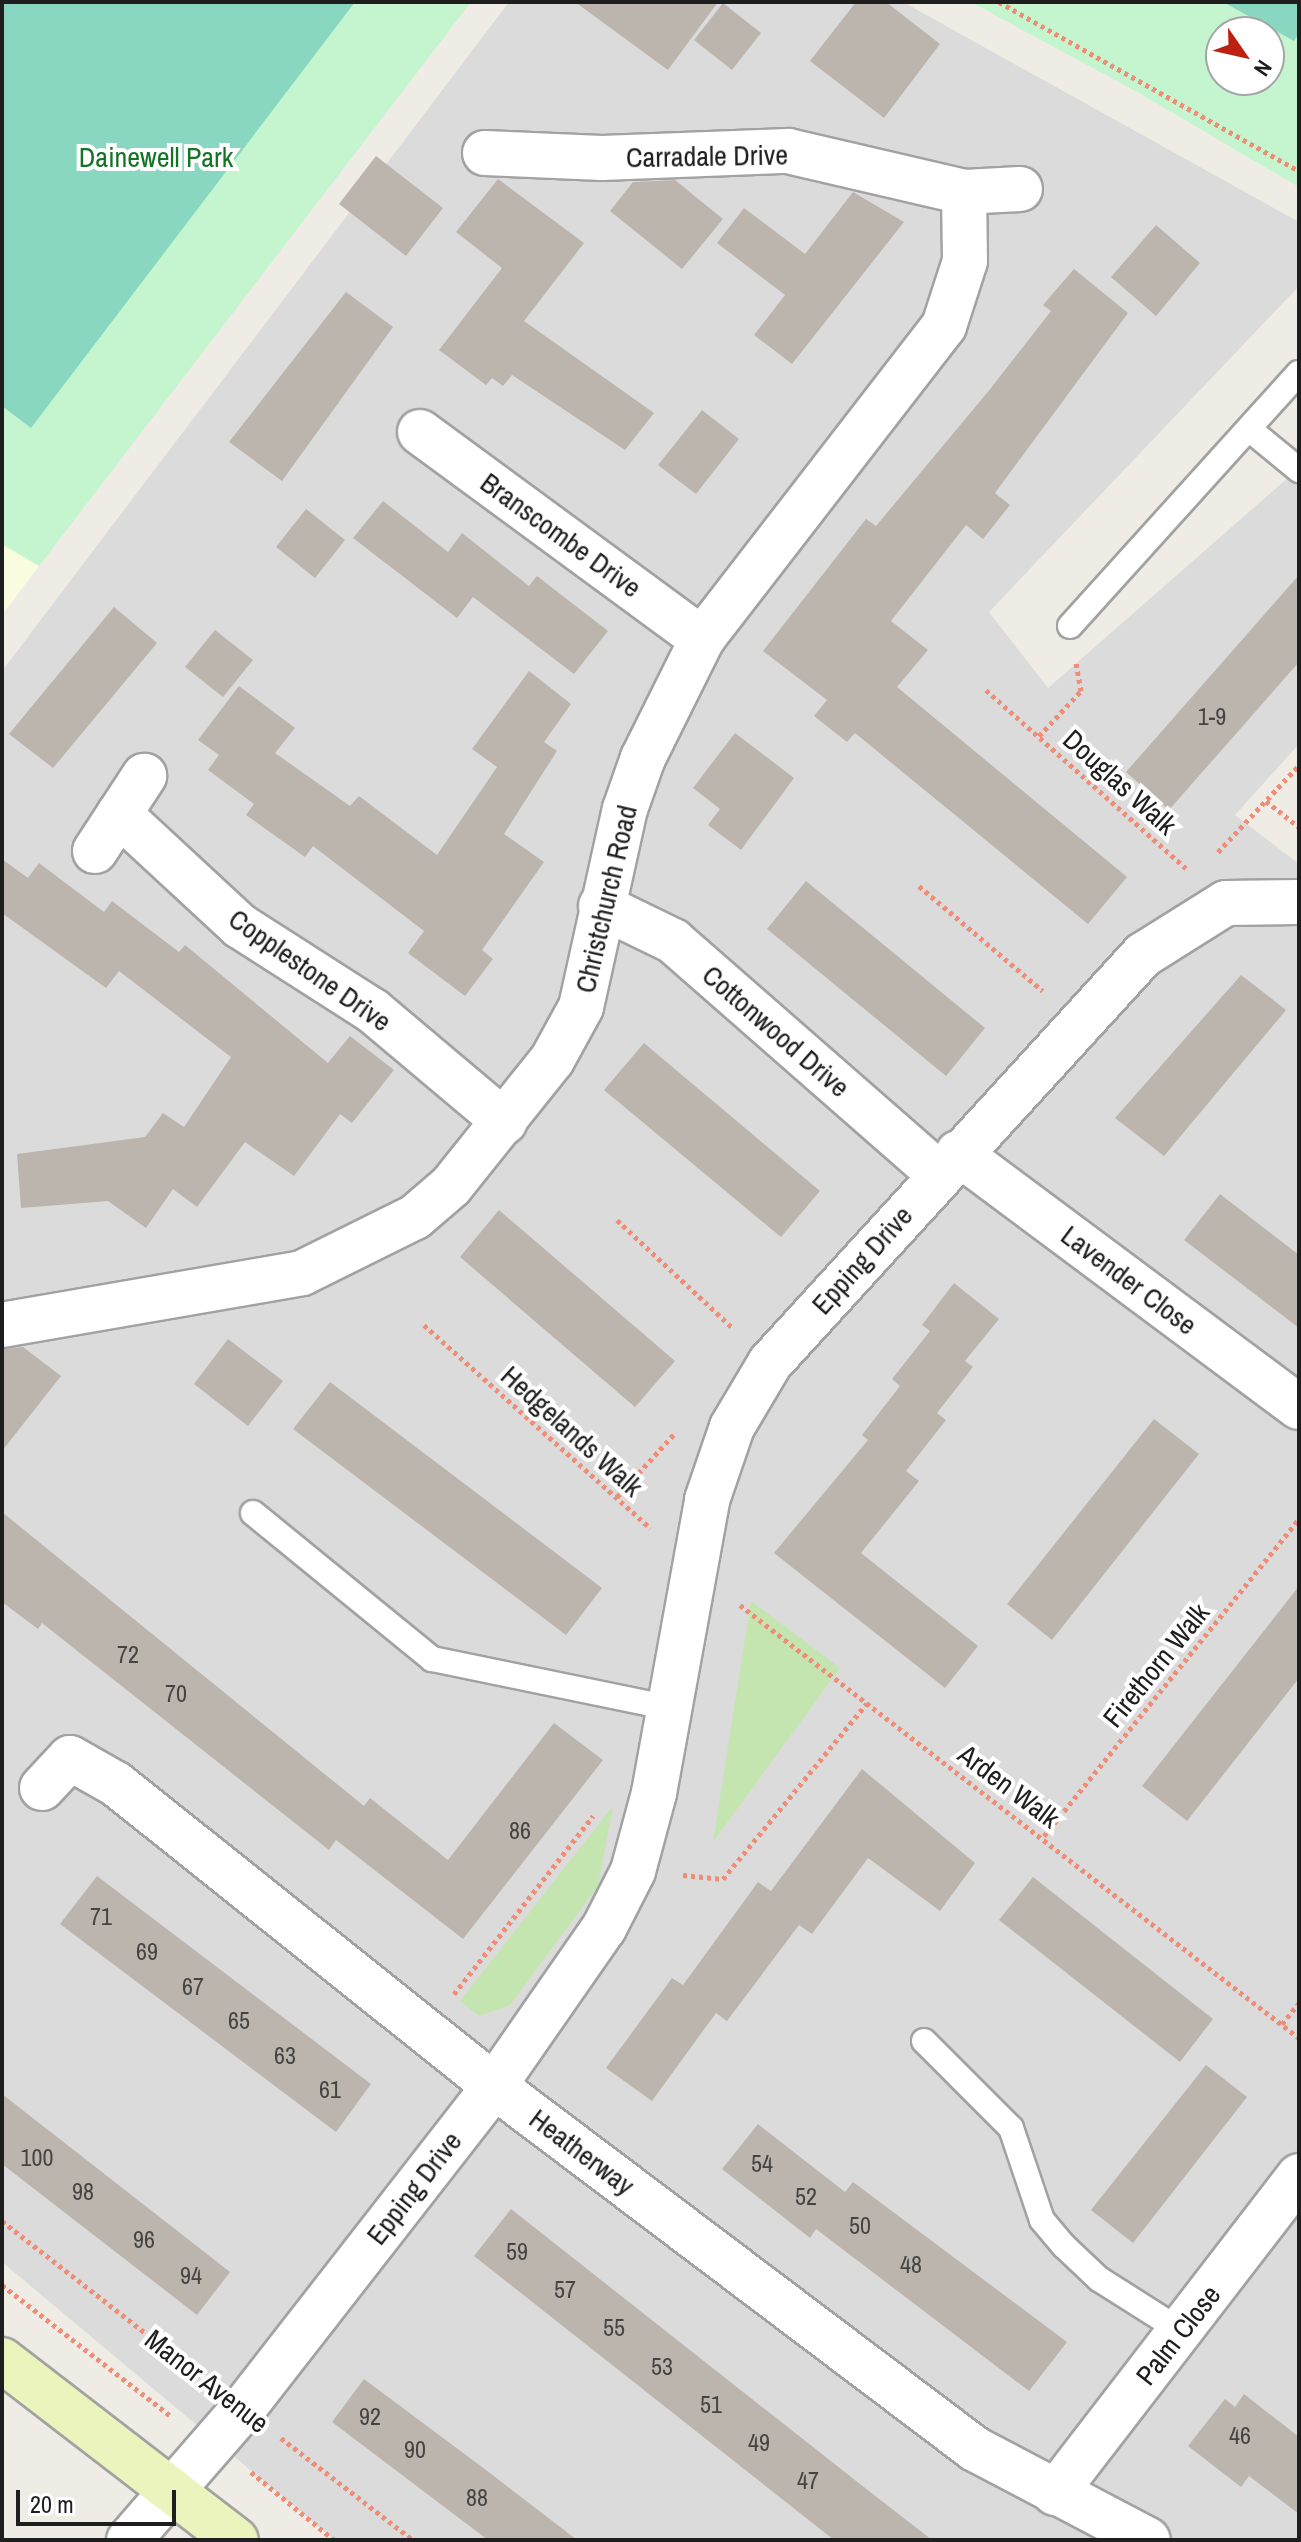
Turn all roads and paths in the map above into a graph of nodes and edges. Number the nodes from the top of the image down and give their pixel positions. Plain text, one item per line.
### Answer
1 (999, 2) edge
2 (485, 153) dead end
3 (1299, 171) edge
4 (1020, 189) dead end
5 (964, 192) junction
6 (1299, 373) edge
7 (1249, 429) junction
8 (420, 432) dead end
9 (1299, 470) edge
10 (1070, 626) joint
11 (702, 639) junction
12 (986, 690) dead end
13 (1039, 736) junction
14 (1299, 765) edge
15 (144, 776) dead end
16 (1266, 801) junction
17 (119, 814) junction
18 (1299, 827) edge
19 (95, 851) dead end
20 (919, 886) dead end
21 (1210, 890) junction
22 (1299, 902) edge
23 (601, 906) junction
24 (1080, 1022) junction
25 (505, 1122) junction
26 (948, 1163) junction
27 (617, 1220) dead end
28 (2, 1325) edge
29 (424, 1325) dead end
30 (770, 1363) junction
31 (1299, 1407) edge
32 (253, 1513) dead end
33 (1299, 1519) edge
34 (693, 1568) junction
35 (867, 1703) junction
36 (671, 1708) junction
37 (42, 1788) dead end
38 (654, 1793) junction
39 (1044, 1836) junction
40 (633, 1871) junction
41 (1299, 2003) edge
42 (1282, 2024) junction
43 (426, 2031) junction
44 (1299, 2038) edge
45 (924, 2041) dead end
46 (494, 2086) junction
47 (1299, 2176) edge
48 (2, 2221) edge
49 (2, 2285) edge
50 (1181, 2331) junction
51 (2, 2360) edge
52 (243, 2409) junction
53 (213, 2441) junction
54 (172, 2488) junction
55 (1055, 2493) junction
56 (129, 2540) edge
57 (236, 2540) edge
58 (334, 2540) edge
59 (413, 2540) edge
60 (1148, 2540) edge

1 - 3 path
2 - 5 street, Carradale Drive
4 - 5 street, Carradale Drive
5 - 11 street, Christchurch Road
6 - 7 lane
7 - 9 lane
7 - 10 lane
8 - 11 street, Branscombe Drive
10 - 13 path
11 - 23 street, Christchurch Road
12 - 13 path, Douglas Walk
13 - 21 path, Douglas Walk
14 - 16 path
15 - 17 street
16 - 18 path
16 - 21 path
17 - 19 street
17 - 25 street, Copplestone Drive
20 - 24 path
21 - 22 street
21 - 24 street, Epping Drive
23 - 25 street, Christchurch Road
23 - 26 street, Cottonwood Drive
24 - 26 street, Epping Drive
25 - 28 street, Christchurch Road
26 - 30 street, Epping Drive
26 - 31 street, Lavender Close
27 - 30 path
29 - 34 path, Hedgelands Walk
30 - 34 street, Epping Drive
32 - 36 lane
33 - 39 path, Firethorn Walk
34 - 35 path, Arden Walk
34 - 36 street, Epping Drive
35 - 39 path, Arden Walk
35 - 40 path
36 - 38 street, Epping Drive
37 - 43 street, Heatherway
38 - 40 street, Epping Drive
38 - 43 path
39 - 42 path, Arden Walk
40 - 46 street, Epping Drive
41 - 42 path
42 - 44 path, Arden Walk
43 - 46 street, Heatherway
45 - 50 lane
46 - 52 street, Epping Drive
46 - 55 street, Heatherway
47 - 50 street, Palm Close
48 - 52 path, Manor Avenue
49 - 53 path
50 - 55 street, Palm Close
51 - 54 street
52 - 53 street, Epping Drive
52 - 59 path, Manor Avenue
53 - 54 street, Epping Drive
53 - 58 path
54 - 56 street, Epping Drive
54 - 57 street
55 - 60 street, Heatherway

